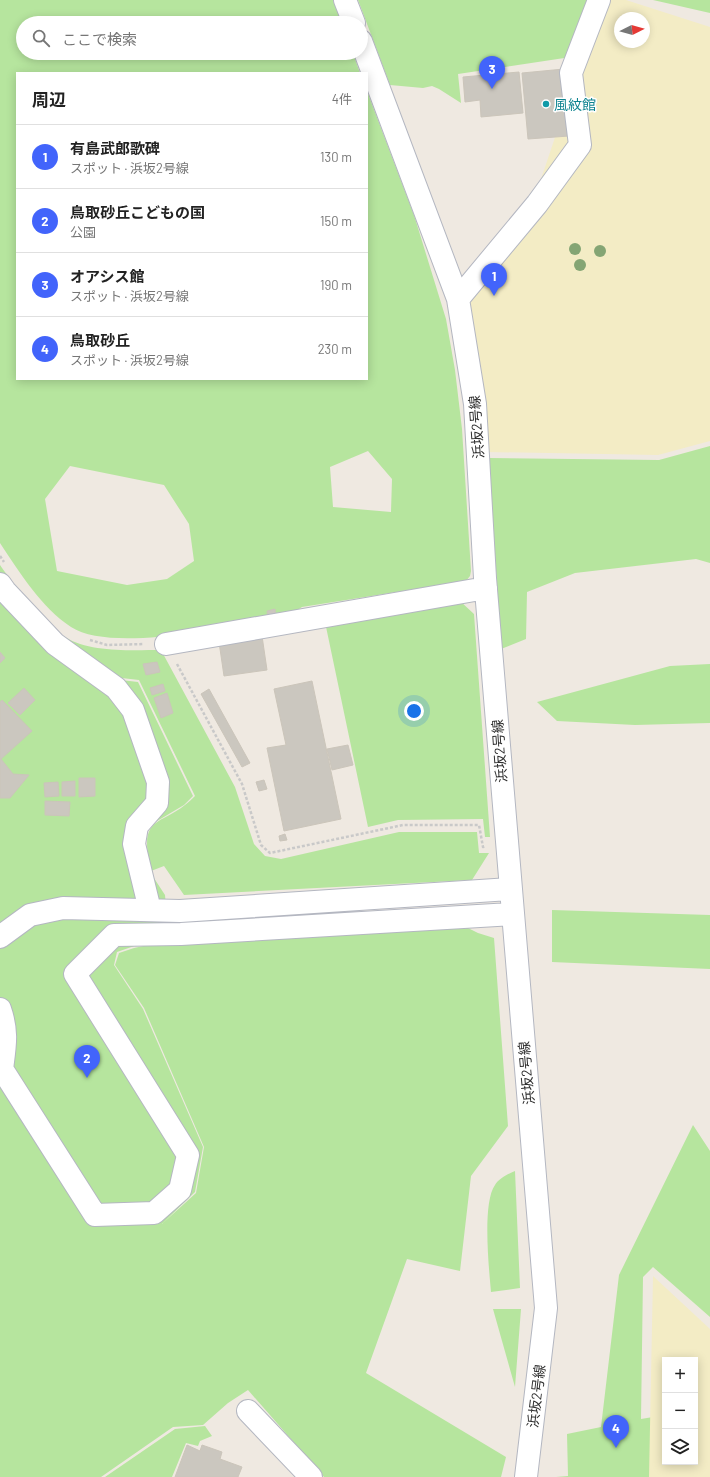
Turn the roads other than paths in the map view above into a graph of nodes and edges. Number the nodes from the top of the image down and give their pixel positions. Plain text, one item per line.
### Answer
1 (344, 0) edge
2 (599, 0) edge
3 (351, 16) edge
4 (368, 60) edge
5 (458, 299) junction
6 (0, 584) edge
7 (486, 588) junction
8 (166, 644) dead end
9 (510, 889) junction
10 (150, 910) junction
11 (512, 914) junction
12 (0, 937) edge
13 (0, 1009) edge
14 (248, 1411) dead end
15 (305, 1474) edge
16 (526, 1477) edge

1 - 3 street
2 - 5 street
4 - 5 street, 浜坂2号線
5 - 7 street, 浜坂2号線
6 - 10 street
7 - 8 street
7 - 9 street, 浜坂2号線
9 - 10 street
9 - 11 street, 浜坂2号線
10 - 12 street
11 - 13 street
11 - 16 street, 浜坂2号線
14 - 15 street

